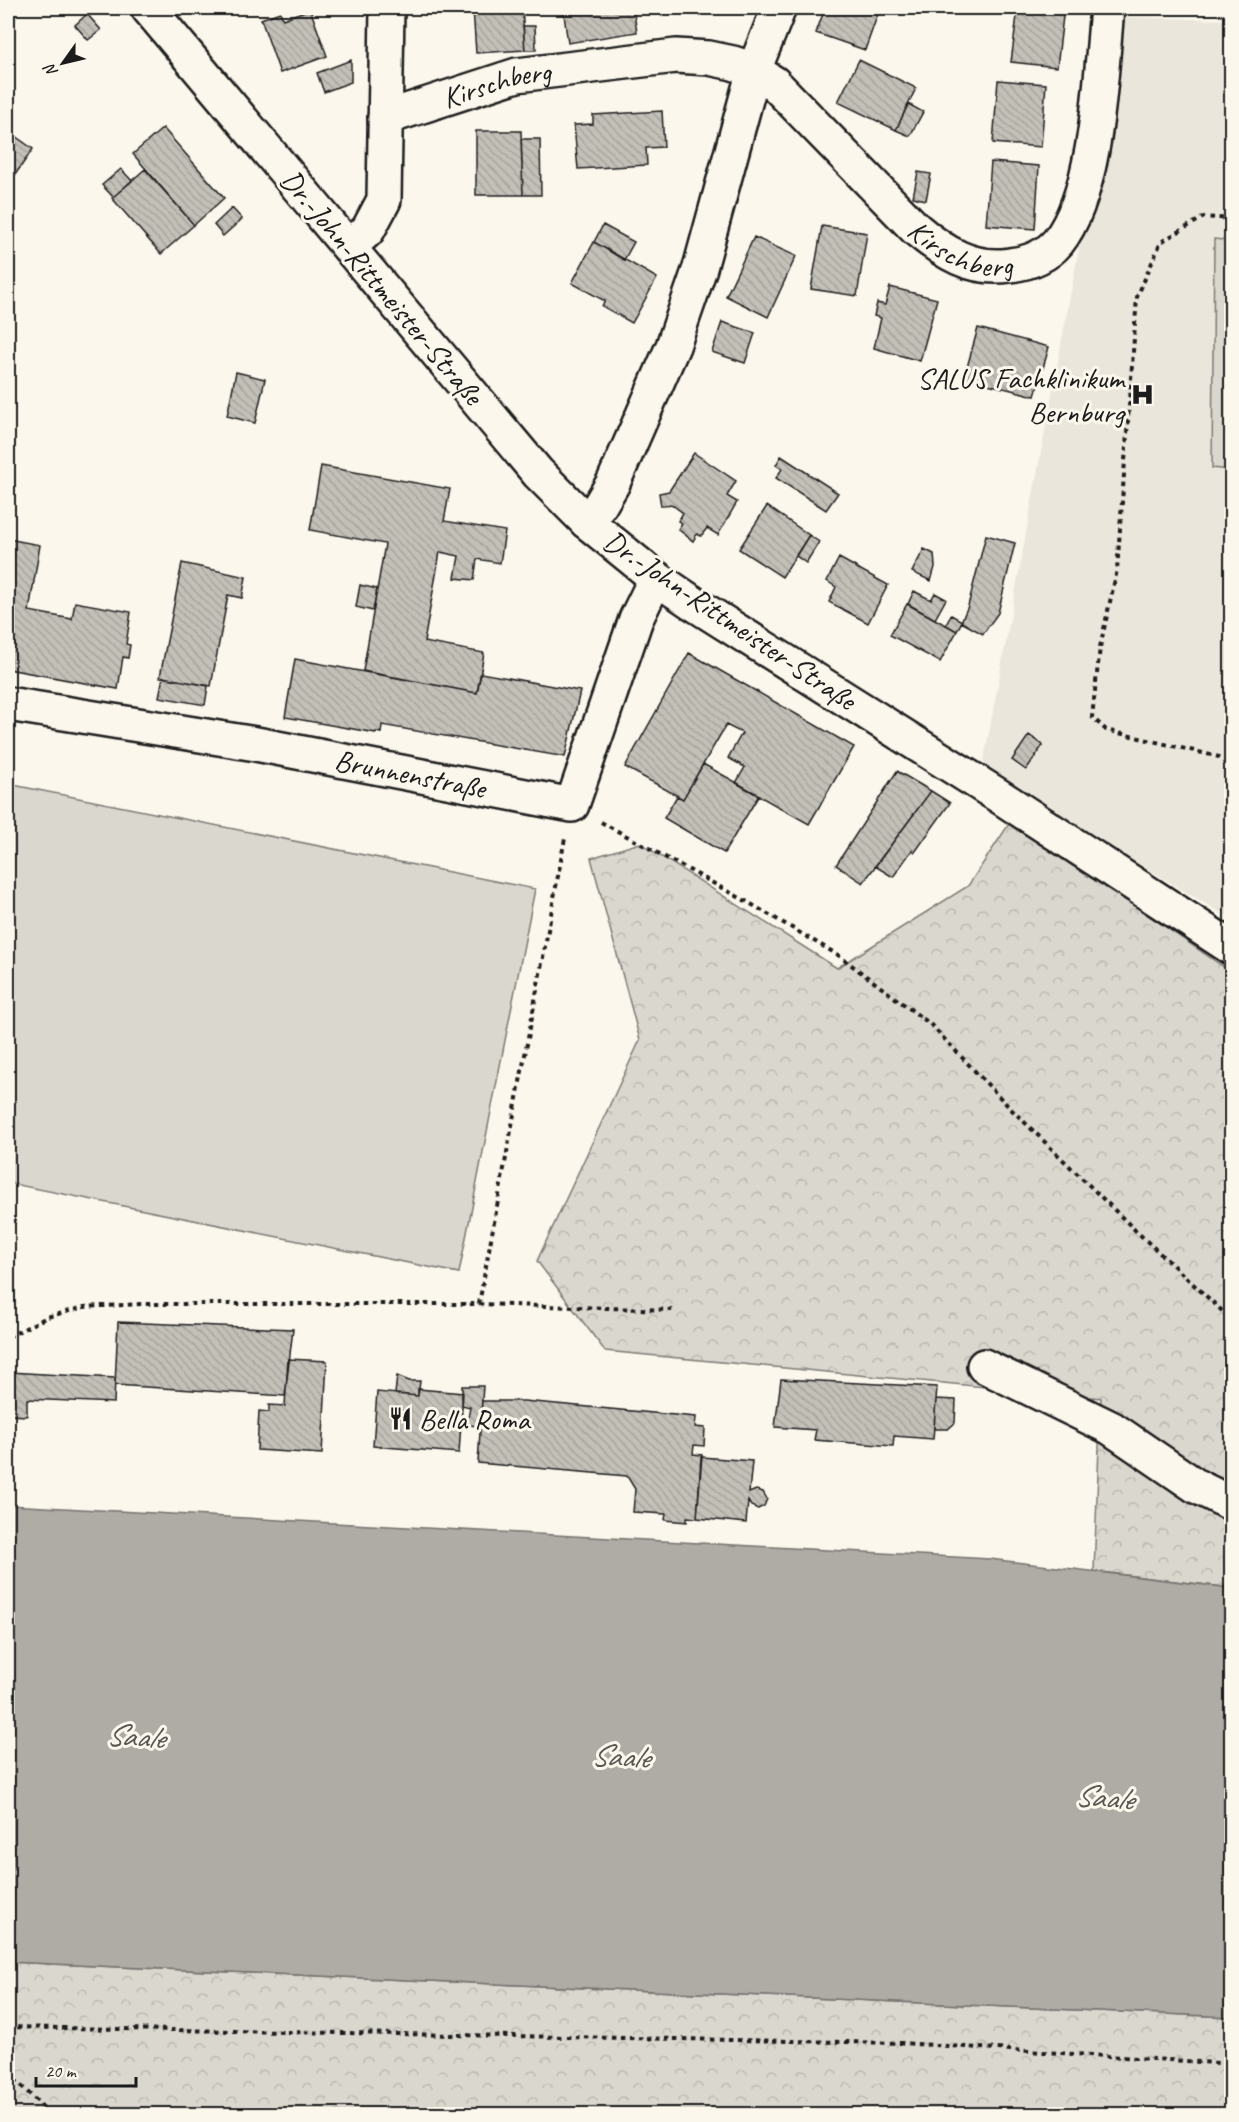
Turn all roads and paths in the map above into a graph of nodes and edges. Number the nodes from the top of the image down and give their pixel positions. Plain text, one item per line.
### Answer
1 (148, 8) edge
2 (387, 8) edge
3 (779, 8) edge
4 (1107, 8) edge
5 (754, 70) junction
6 (385, 118) junction
7 (1232, 219) edge
8 (349, 247) junction
9 (587, 522) junction
10 (656, 578) junction
11 (8, 704) edge
12 (1232, 760) edge
13 (572, 805) junction
14 (1232, 948) edge
15 (480, 1304) junction
16 (673, 1310) dead end
17 (1232, 1320) edge
18 (8, 1337) edge
19 (984, 1366) dead end
20 (1232, 1504) edge
21 (8, 2027) edge
22 (1232, 2064) edge
23 (8, 2073) edge
24 (50, 2115) edge

1 - 8 street, Dr.-John-Rittmeister-Straße
2 - 6 street
3 - 5 street
4 - 5 street, Kirschberg
5 - 6 street, Kirschberg
5 - 9 street
6 - 8 street
7 - 12 path
8 - 9 street, Dr.-John-Rittmeister-Straße
9 - 10 street, Dr.-John-Rittmeister-Straße
10 - 13 street
10 - 14 street, Dr.-John-Rittmeister-Straße
11 - 13 street, Brunnenstraße
13 - 15 path
13 - 17 path
15 - 16 path
15 - 18 path
19 - 20 street
21 - 22 path
23 - 24 path

